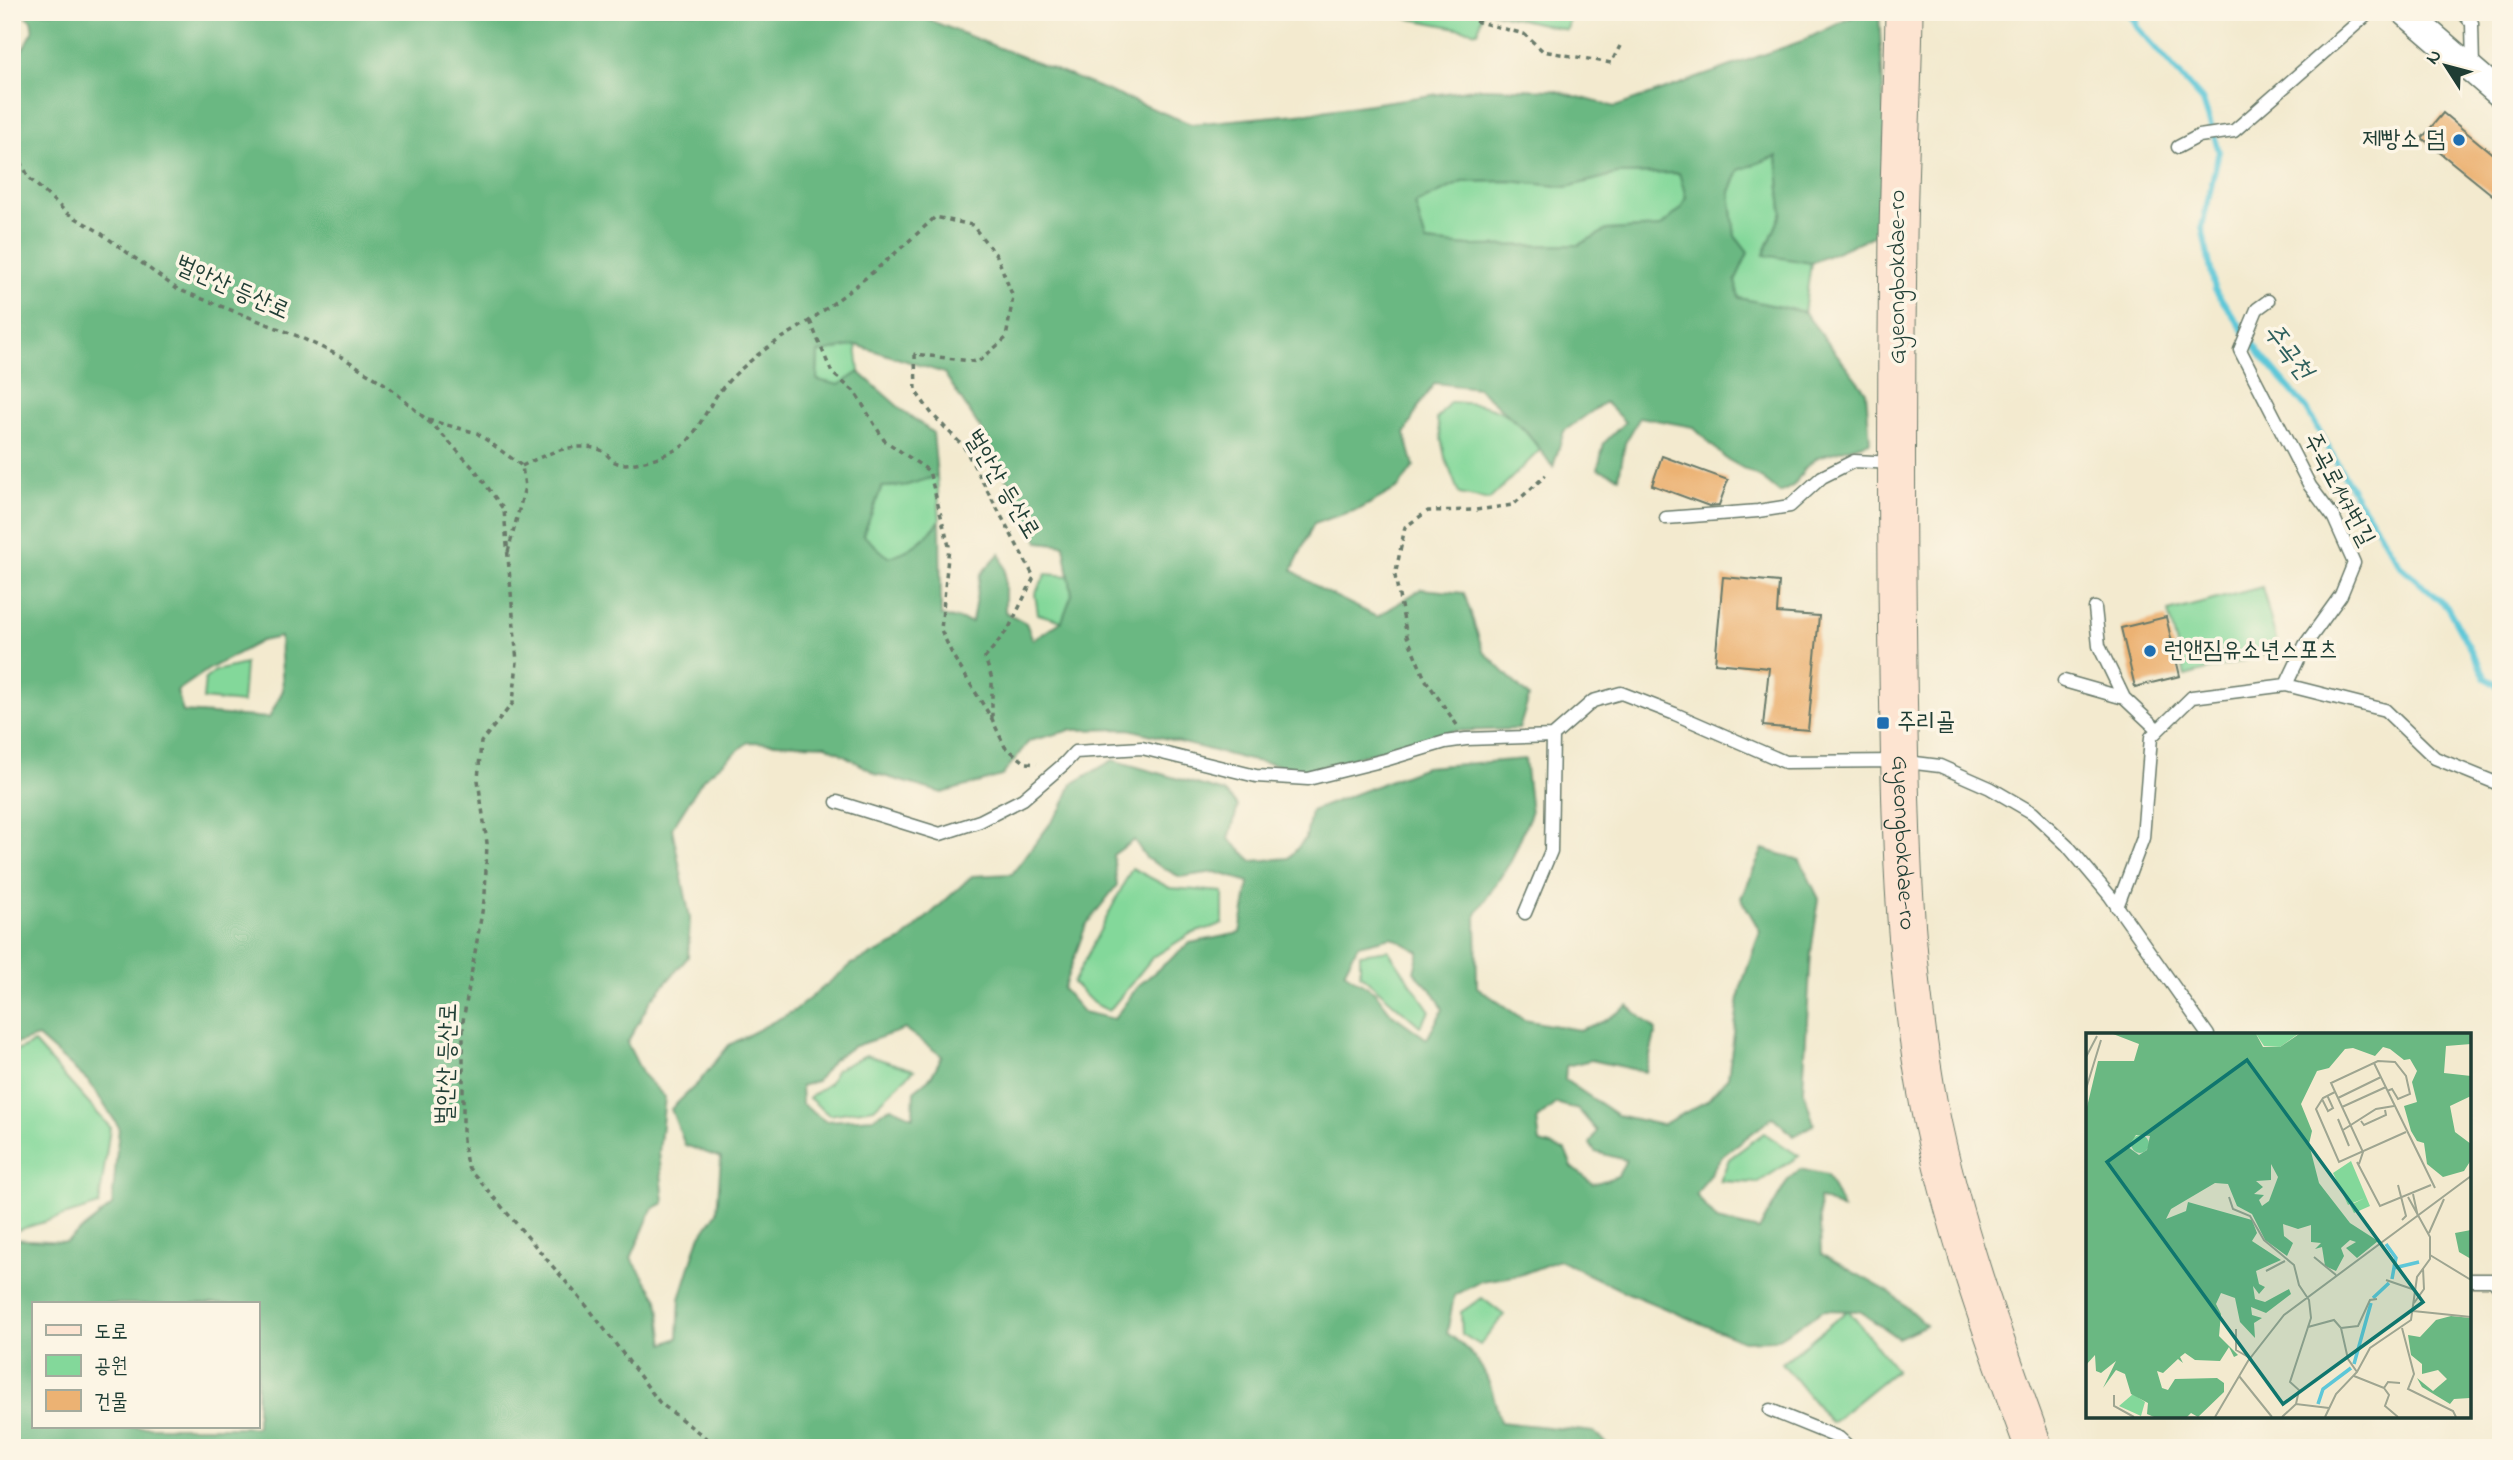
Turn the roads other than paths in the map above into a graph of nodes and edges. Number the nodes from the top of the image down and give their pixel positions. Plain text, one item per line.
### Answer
1 (1904, 12) edge
2 (2370, 12) edge
3 (2405, 12) edge
4 (2462, 12) edge
5 (2473, 70) junction
6 (2501, 95) edge
7 (2178, 147) dead end
8 (2268, 301) dead end
9 (1898, 464) junction
10 (1666, 518) dead end
11 (2095, 608) dead end
12 (2064, 681) dead end
13 (2286, 685) junction
14 (2124, 698) junction
15 (2158, 730) junction
16 (1553, 736) junction
17 (1899, 761) junction
18 (2501, 785) edge
19 (837, 802) dead end
20 (2117, 907) junction
21 (1525, 914) dead end
22 (2207, 1033) edge
23 (2471, 1280) edge
24 (2501, 1290) edge
25 (1770, 1410) dead end
26 (1850, 1448) edge
27 (2034, 1448) edge

1 - 9 street, Gyeongbokdae-ro
2 - 7 lane
3 - 5 street
4 - 5 lane
5 - 6 street
8 - 13 lane, 주곡로147번길
9 - 10 lane
9 - 17 street, Gyeongbokdae-ro
11 - 14 lane
12 - 14 lane
13 - 15 lane
13 - 18 lane
14 - 15 lane
15 - 20 lane
16 - 17 lane
16 - 19 lane
16 - 21 lane
17 - 20 lane
17 - 27 street, Gyeongbokdae-ro
20 - 22 lane
23 - 24 lane
25 - 26 lane

